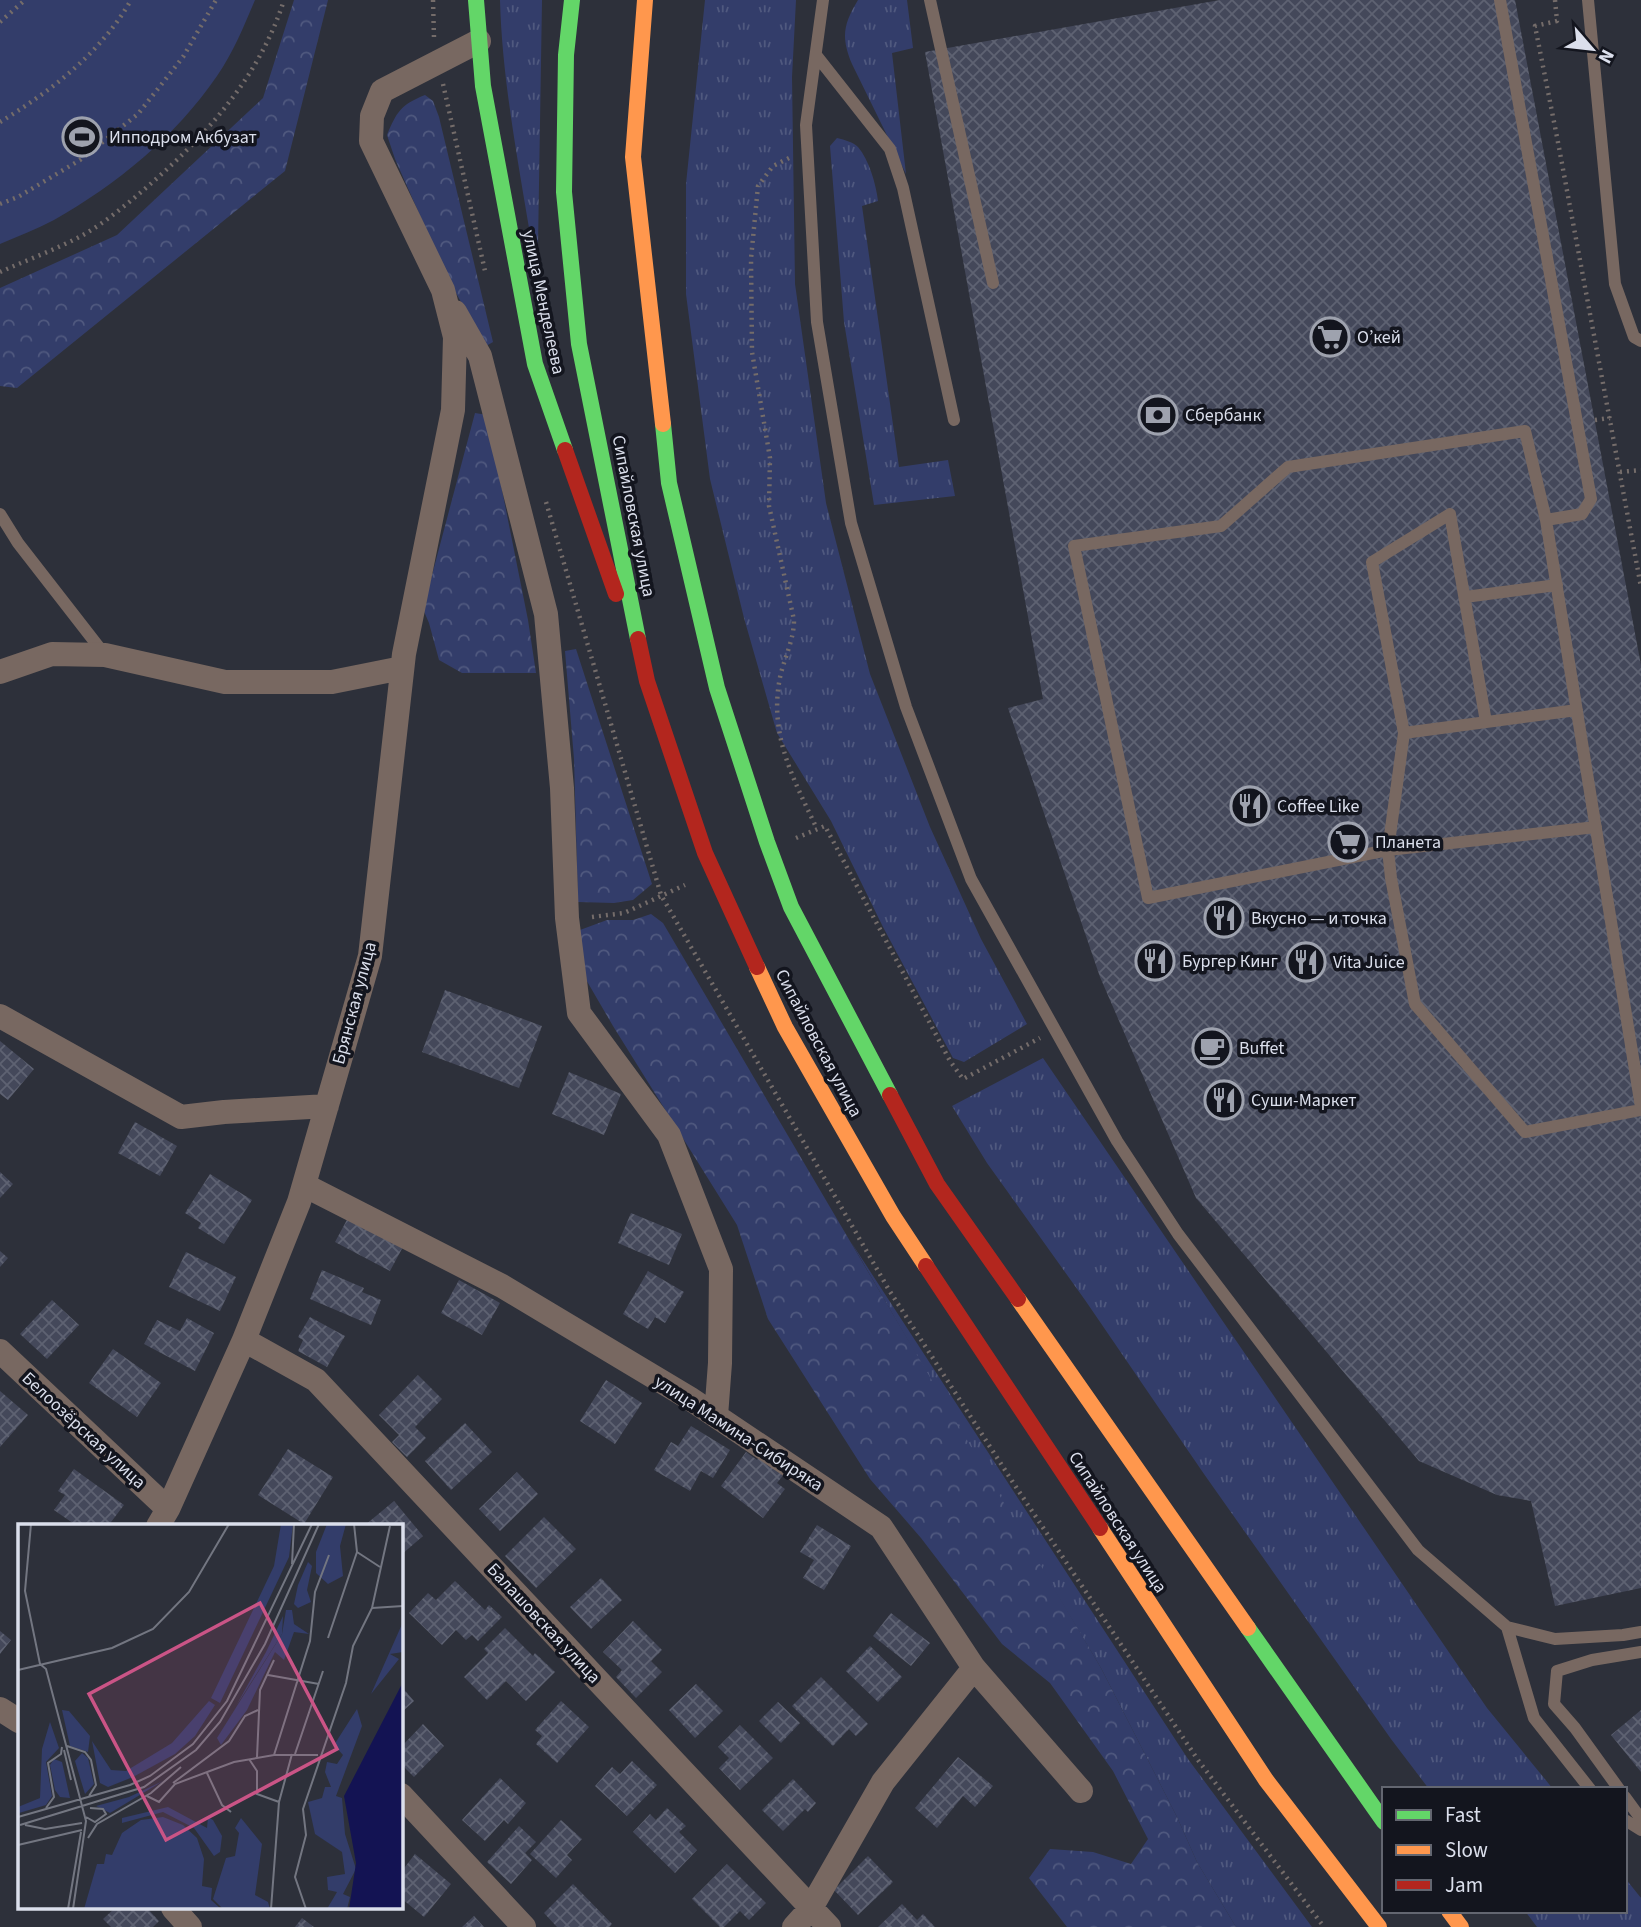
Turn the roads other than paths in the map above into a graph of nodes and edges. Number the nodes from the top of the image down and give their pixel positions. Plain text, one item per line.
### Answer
1 (476, 0) edge
2 (572, 0) edge
3 (645, 0) edge
4 (823, 0) edge
5 (930, 0) edge
6 (1500, 0) edge
7 (1588, 0) edge
8 (479, 41) junction
9 (816, 55) junction
10 (993, 282) dead end
11 (443, 290) junction
12 (1641, 341) edge
13 (954, 420) dead end
14 (0, 514) edge
15 (1546, 520) junction
16 (1557, 585) junction
17 (1465, 597) junction
18 (105, 655) junction
19 (402, 668) junction
20 (0, 672) edge
21 (647, 681) junction
22 (1577, 710) junction
23 (1486, 722) junction
24 (1404, 733) junction
25 (1596, 827) junction
26 (1388, 850) junction
27 (0, 1016) edge
28 (327, 1106) junction
29 (1641, 1108) edge
30 (304, 1185) junction
31 (244, 1340) junction
32 (0, 1351) edge
33 (716, 1416) junction
34 (163, 1518) edge
35 (1507, 1626) junction
36 (1641, 1632) edge
37 (1641, 1652) edge
38 (974, 1668) junction
39 (0, 1709) edge
40 (18, 1720) edge
41 (1588, 1787) edge
42 (1618, 1787) edge
43 (1081, 1791) dead end
44 (402, 1796) edge
45 (1627, 1800) edge
46 (1382, 1819) edge
47 (1641, 1819) edge
48 (811, 1908) junction
49 (175, 1910) edge
50 (190, 1927) edge
51 (524, 1927) edge
52 (794, 1927) edge
53 (829, 1927) edge
54 (1380, 1927) edge

1 - 8 main road, улица Менделеева
2 - 21 main road, Сипайловская улица
3 - 46 main road
4 - 9 lane
5 - 10 lane
6 - 15 lane
7 - 12 lane
8 - 11 street
8 - 21 main road, улица Менделеева
9 - 13 lane
9 - 35 lane
11 - 19 street, Брянская улица
11 - 33 street
14 - 18 lane
15 - 16 lane
15 - 26 lane
16 - 17 lane
16 - 22 lane
17 - 23 lane
17 - 24 lane
18 - 19 street
18 - 20 street
19 - 28 street, Брянская улица
21 - 54 main road, Сипайловская улица
22 - 23 lane
22 - 25 lane
23 - 24 lane
24 - 26 lane
25 - 26 lane
25 - 29 lane
26 - 29 lane
27 - 28 street
28 - 30 street, Брянская улица
30 - 31 street, Брянская улица
30 - 33 street, улица Мамина-Сибиряка
31 - 34 street, Брянская улица
31 - 48 street, Балашовская улица
32 - 34 street, Белоозёрская улица
33 - 38 street, улица Мамина-Сибиряка
35 - 36 lane
35 - 41 lane
37 - 42 lane
38 - 43 street, улица Мамина-Сибиряка
38 - 48 street
39 - 40 street
44 - 51 street
45 - 47 lane
48 - 52 street
48 - 53 street, Балашовская улица
49 - 50 street

